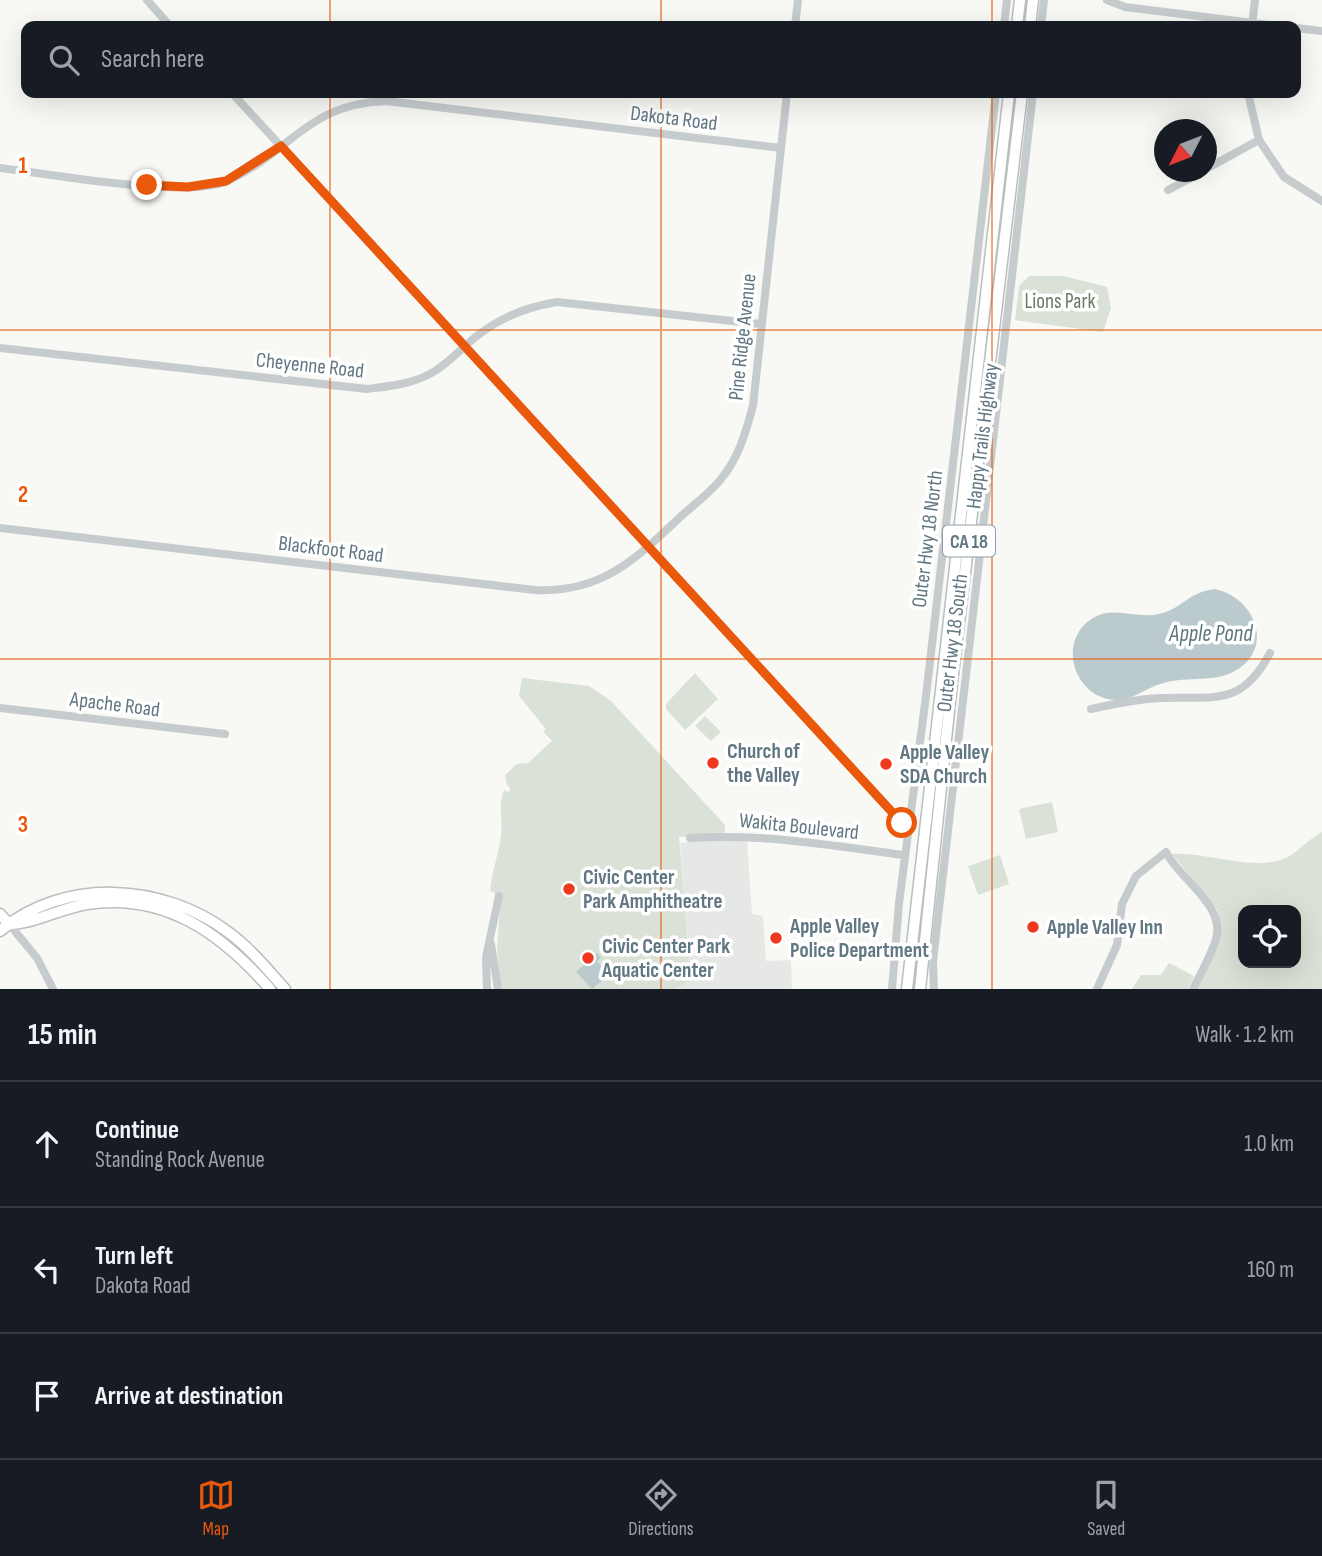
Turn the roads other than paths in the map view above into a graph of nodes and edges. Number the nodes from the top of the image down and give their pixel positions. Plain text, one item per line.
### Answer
1 (146, 0) edge
2 (798, 0) edge
3 (1007, 0) edge
4 (1020, 0) edge
5 (1033, 0) edge
6 (1044, 0) edge
7 (1107, 0) edge
8 (1255, 0) edge
9 (165, 21) edge
10 (796, 21) edge
11 (1005, 21) edge
12 (1018, 21) edge
13 (1031, 21) edge
14 (1042, 21) edge
15 (1224, 21) edge
16 (1252, 21) edge
17 (1301, 29) edge
18 (1322, 31) edge
19 (237, 98) edge
20 (786, 98) edge
21 (995, 98) edge
22 (1008, 98) edge
23 (1021, 98) edge
24 (1032, 98) edge
25 (1249, 98) edge
26 (1259, 140) junction
27 (281, 146) junction
28 (781, 148) junction
29 (1217, 163) edge
30 (0, 168) edge
31 (1183, 182) edge
32 (1168, 190) dead end
33 (1322, 201) edge
34 (760, 324) junction
35 (465, 346) junction
36 (0, 348) edge
37 (0, 528) edge
38 (648, 547) junction
39 (1270, 653) dead end
40 (0, 708) edge
41 (1091, 709) dead end
42 (225, 734) dead end
43 (909, 831) junction
44 (690, 838) dead end
45 (904, 855) junction
46 (499, 896) dead end
47 (0, 914) edge
48 (9, 923) junction
49 (0, 931) edge
50 (491, 943) junction
51 (53, 989) edge
52 (270, 989) edge
53 (285, 989) edge
54 (487, 989) edge
55 (498, 989) edge
56 (892, 989) edge
57 (907, 989) edge
58 (920, 989) edge
59 (934, 989) edge
60 (1097, 989) edge
61 (1193, 989) edge

1 - 9 street
2 - 10 street
3 - 11 street
4 - 12 main road
5 - 13 main road
6 - 14 street
7 - 15 street
8 - 16 street
17 - 18 street
19 - 27 street
20 - 28 street, Pine Ridge Avenue
21 - 43 street, Outer Hwy 18 North
22 - 57 main road, Happy Trails Highway / CA 18
23 - 58 main road, Happy Trails Highway / CA 18
24 - 59 street, Outer Hwy 18 South
25 - 26 street
26 - 29 street
26 - 33 street
27 - 28 street, Dakota Road
27 - 30 street, Dakota Road
27 - 35 street
28 - 34 street, Pine Ridge Avenue
31 - 32 street
34 - 35 street, Cheyenne Road
34 - 38 street, Pine Ridge Avenue
35 - 36 street, Cheyenne Road
35 - 38 street
37 - 38 street, Blackfoot Road
38 - 43 street
39 - 41 street
40 - 42 street, Apache Road
43 - 45 street, Outer Hwy 18 North
44 - 45 street, Wakita Boulevard
45 - 56 street, Outer Hwy 18 North
46 - 50 street
47 - 48 main road
48 - 49 main road
48 - 51 street
48 - 52 main road
48 - 53 main road
50 - 54 street
50 - 55 street
60 - 61 street

